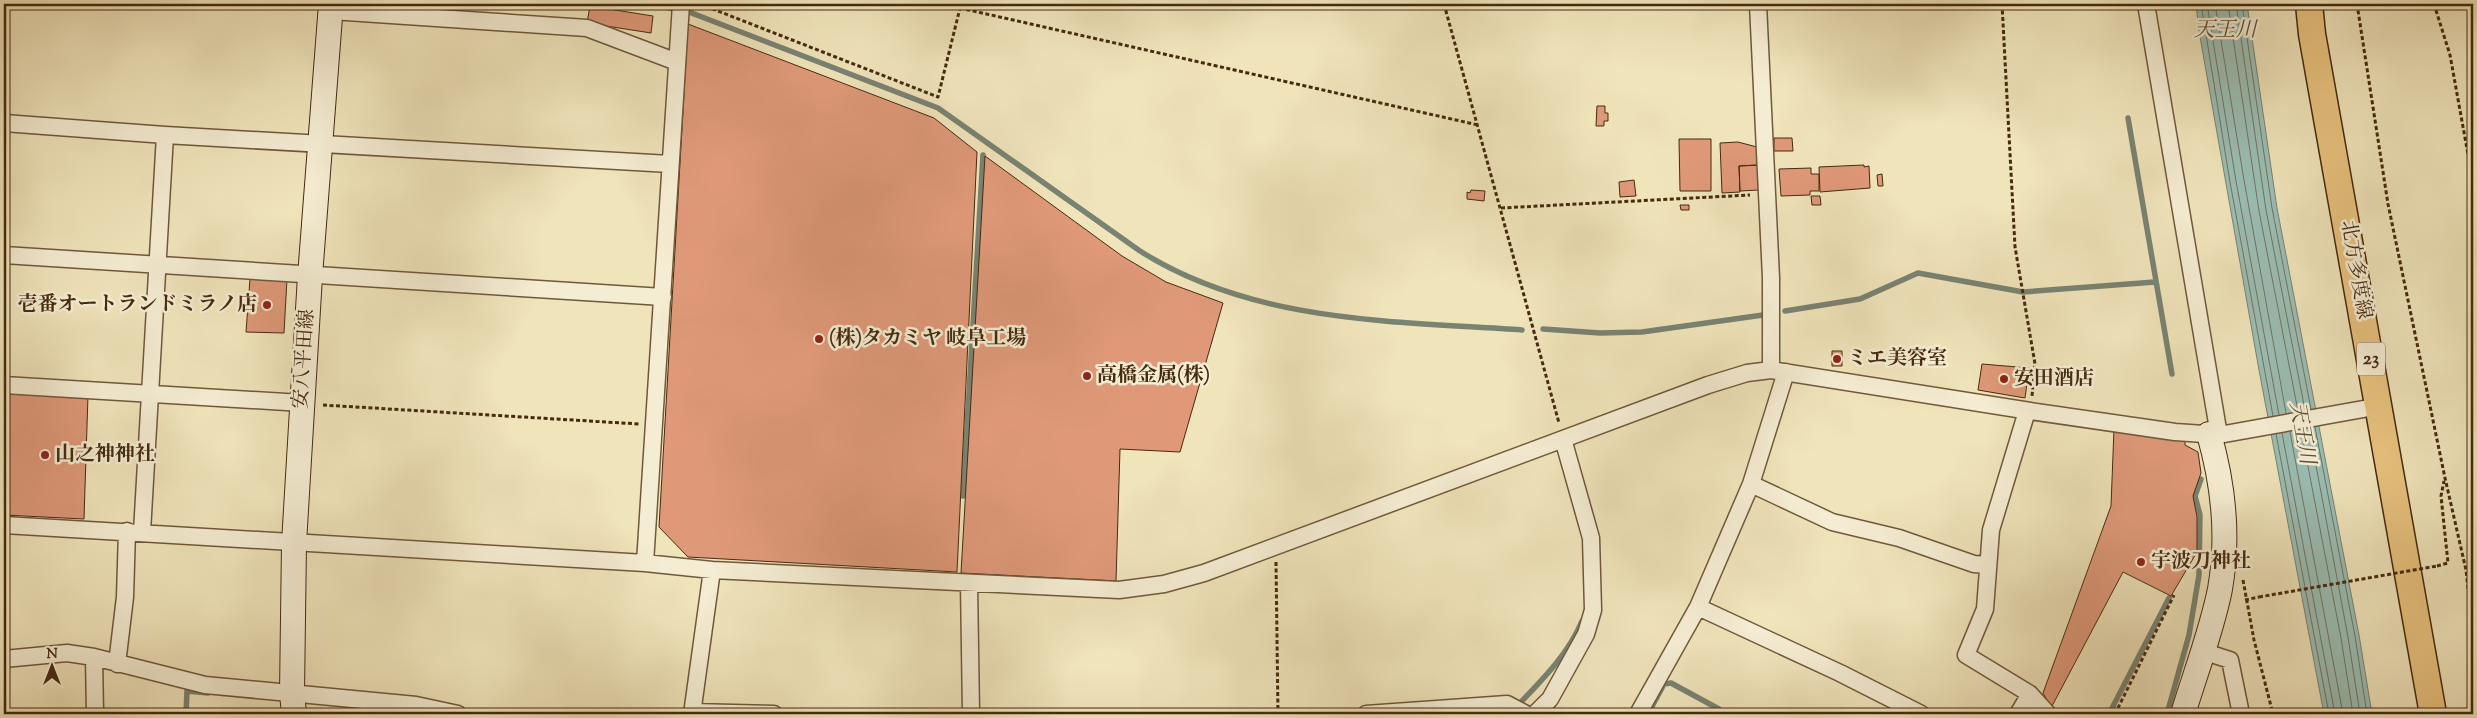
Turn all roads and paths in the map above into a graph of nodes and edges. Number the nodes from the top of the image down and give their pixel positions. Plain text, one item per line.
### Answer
1 (700, 4) edge
2 (1444, 4) edge
3 (1758, 4) edge
4 (2002, 4) edge
5 (2146, 4) edge
6 (2309, 4) edge
7 (2357, 4) edge
8 (2434, 4) edge
9 (961, 6) edge
10 (331, 7) edge
11 (681, 10) edge
12 (676, 62) junction
13 (4, 123) edge
14 (1478, 125) junction
15 (165, 135) junction
16 (321, 143) junction
17 (670, 164) junction
18 (2473, 182) edge
19 (1767, 194) junction
20 (1501, 208) junction
21 (4, 255) edge
22 (158, 266) junction
23 (310, 276) junction
24 (662, 297) junction
25 (1778, 371) junction
26 (4, 385) edge
27 (150, 394) junction
28 (302, 403) junction
29 (2380, 406) junction
30 (2029, 411) junction
31 (654, 425) junction
32 (2214, 434) junction
33 (1563, 439) junction
34 (2445, 478) junction
35 (1751, 484) junction
36 (4, 525) edge
37 (134, 532) junction
38 (294, 543) junction
39 (1271, 548) junction
40 (645, 563) junction
41 (1988, 565) junction
42 (712, 570) junction
43 (969, 584) junction
44 (2174, 595) dead end
45 (1698, 607) junction
46 (2473, 634) edge
47 (2202, 651) junction
48 (94, 657) junction
49 (4, 660) edge
50 (117, 664) junction
51 (2030, 694) junction
52 (293, 704) edge
53 (692, 713) edge
54 (95, 714) edge
55 (458, 714) edge
56 (774, 714) edge
57 (971, 714) edge
58 (1278, 714) edge
59 (1366, 714) edge
60 (1526, 714) edge
61 (1535, 714) edge
62 (1638, 714) edge
63 (1921, 714) edge
64 (2018, 714) edge
65 (2048, 714) edge
66 (2115, 714) edge
67 (2183, 714) edge
68 (2241, 714) edge
69 (2273, 714) edge
70 (2433, 714) edge

1 - 9 path
2 - 14 path
3 - 19 street
4 - 30 path
5 - 32 street
6 - 29 main road, 北方多度線 / 23
7 - 34 path
8 - 18 path
9 - 14 path
10 - 12 street
10 - 16 main road, 安八平田線
11 - 12 street
12 - 17 street
13 - 15 street
14 - 20 path
15 - 16 street
15 - 22 street
16 - 17 street
16 - 23 main road, 安八平田線
17 - 24 street
19 - 20 path
19 - 25 street
20 - 33 path
21 - 22 street
22 - 23 street
22 - 27 street
23 - 24 street
23 - 28 main road, 安八平田線
24 - 31 street
25 - 30 street
25 - 33 street
25 - 35 street
26 - 27 street
27 - 28 street
27 - 37 street
28 - 31 path
28 - 38 main road, 安八平田線
29 - 32 street
29 - 70 main road, 北方多度線 / 23
30 - 32 street
30 - 41 street
31 - 40 street
32 - 47 main road
33 - 39 street
33 - 61 street
34 - 46 path
34 - 69 path, bridge
35 - 41 street
35 - 45 street
36 - 37 street
37 - 38 street
37 - 50 street
38 - 40 street
38 - 52 main road, 安八平田線
39 - 43 street
39 - 58 path
40 - 42 street
41 - 51 street
42 - 43 street
42 - 53 street
43 - 57 street
44 - 66 path
45 - 62 street
45 - 63 street
47 - 67 main road
47 - 68 street
48 - 49 street
48 - 50 street
48 - 54 street
50 - 52 street
51 - 64 street
51 - 65 street
52 - 55 street
53 - 56 street
59 - 60 street

